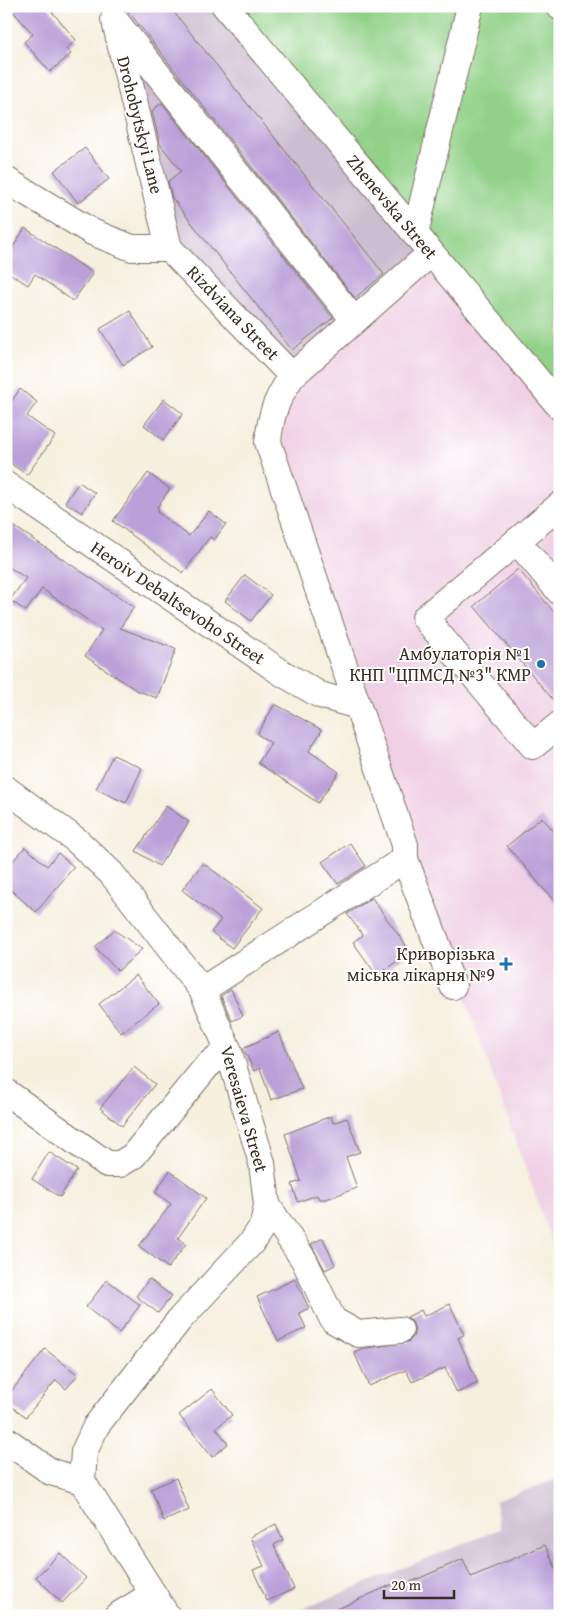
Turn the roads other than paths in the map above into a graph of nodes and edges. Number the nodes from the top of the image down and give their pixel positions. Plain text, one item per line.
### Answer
1 (225, 6) edge
2 (470, 6) edge
3 (109, 12) edge
4 (6, 180) edge
5 (423, 244) junction
6 (169, 248) junction
7 (354, 320) junction
8 (292, 376) junction
9 (560, 407) edge
10 (6, 485) edge
11 (560, 505) edge
12 (517, 541) junction
13 (560, 592) edge
14 (358, 706) junction
15 (560, 724) edge
16 (6, 789) edge
17 (405, 859) junction
18 (452, 986) dead end
19 (202, 990) junction
20 (228, 1049) junction
21 (6, 1092) edge
22 (267, 1205) junction
23 (400, 1330) dead end
24 (6, 1440) edge
25 (82, 1481) junction
26 (153, 1594) junction
27 (117, 1616) edge
28 (167, 1616) edge

1 - 5 street, Zhenevska Street
2 - 5 street
3 - 6 street, Drohobytskyi Lane
3 - 7 street
4 - 6 street
5 - 7 street, Rizdviana Street
5 - 9 street, Zhenevska Street
6 - 8 street, Rizdviana Street
7 - 8 street, Rizdviana Street
8 - 14 street
10 - 14 street, Heroiv Debaltsevoho Street
11 - 12 street
12 - 13 street
12 - 15 street
14 - 17 street
16 - 19 street, Veresaieva Street
17 - 18 street
17 - 19 street
19 - 20 street, Veresaieva Street
20 - 21 street
20 - 22 street, Veresaieva Street
22 - 23 street
22 - 25 street, Veresaieva Street
24 - 25 street
25 - 26 street
26 - 27 street
26 - 28 street

